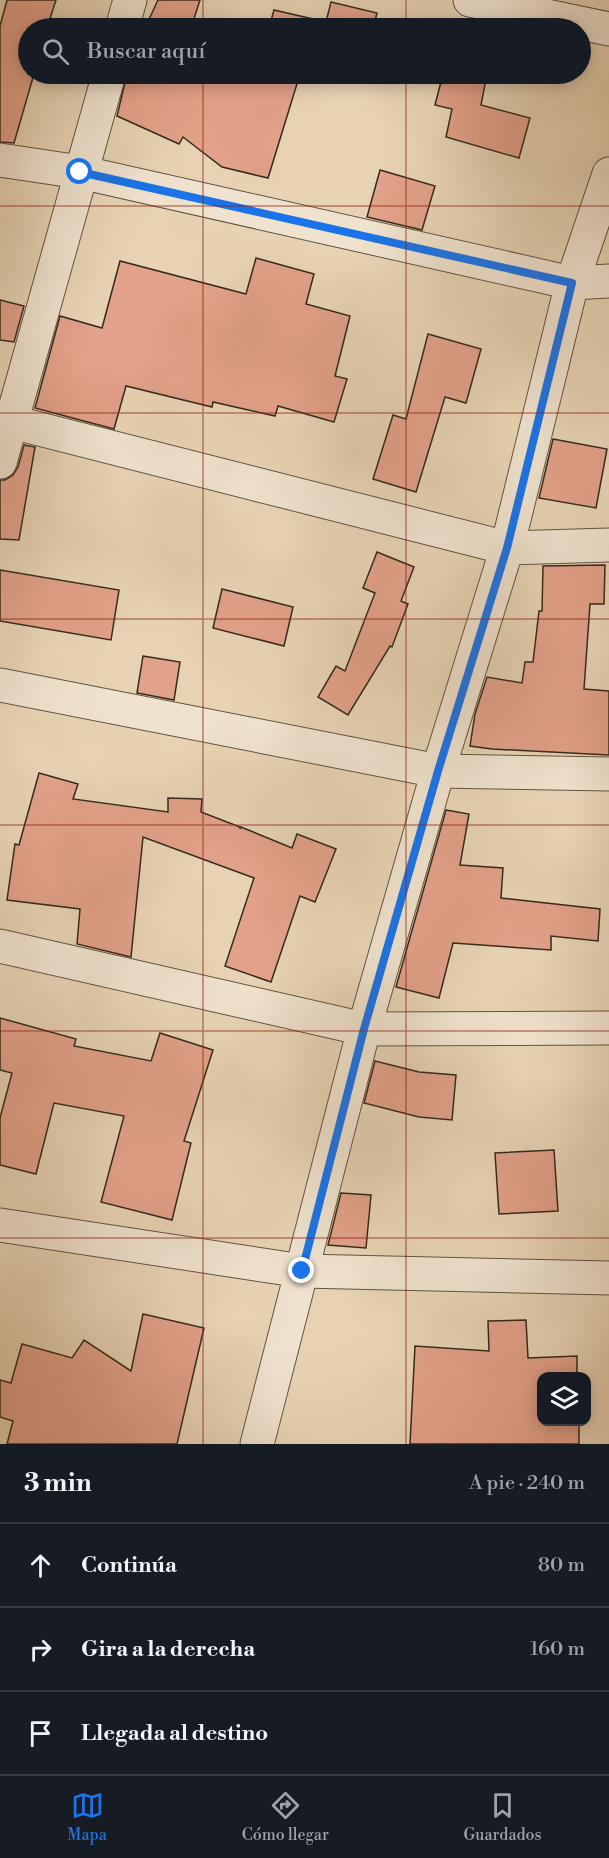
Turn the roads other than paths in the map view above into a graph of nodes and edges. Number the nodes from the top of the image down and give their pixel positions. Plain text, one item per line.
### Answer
1 (130, 0) edge
2 (470, 0) edge
3 (125, 18) edge
4 (556, 18) edge
5 (591, 25) edge
6 (609, 29) edge
7 (106, 84) edge
8 (0, 160) edge
9 (80, 172) junction
10 (609, 174) edge
11 (609, 281) edge
12 (572, 283) junction
13 (6, 419) edge
14 (0, 462) edge
15 (609, 545) edge
16 (507, 548) junction
17 (0, 685) edge
18 (438, 771) junction
19 (609, 774) edge
20 (0, 946) edge
21 (609, 1028) edge
22 (364, 1029) junction
23 (0, 1225) edge
24 (302, 1271) junction
25 (609, 1278) edge
26 (257, 1444) edge

1 - 3 street
2 - 4 street
5 - 6 street
7 - 9 street
8 - 9 street
9 - 12 street
9 - 13 street
10 - 12 street
11 - 12 street
12 - 16 street
13 - 14 street
13 - 16 street
15 - 16 street
16 - 18 street
17 - 18 street
18 - 19 street
18 - 22 street
20 - 22 street
21 - 22 street
22 - 24 street
23 - 24 street
24 - 25 street
24 - 26 street

